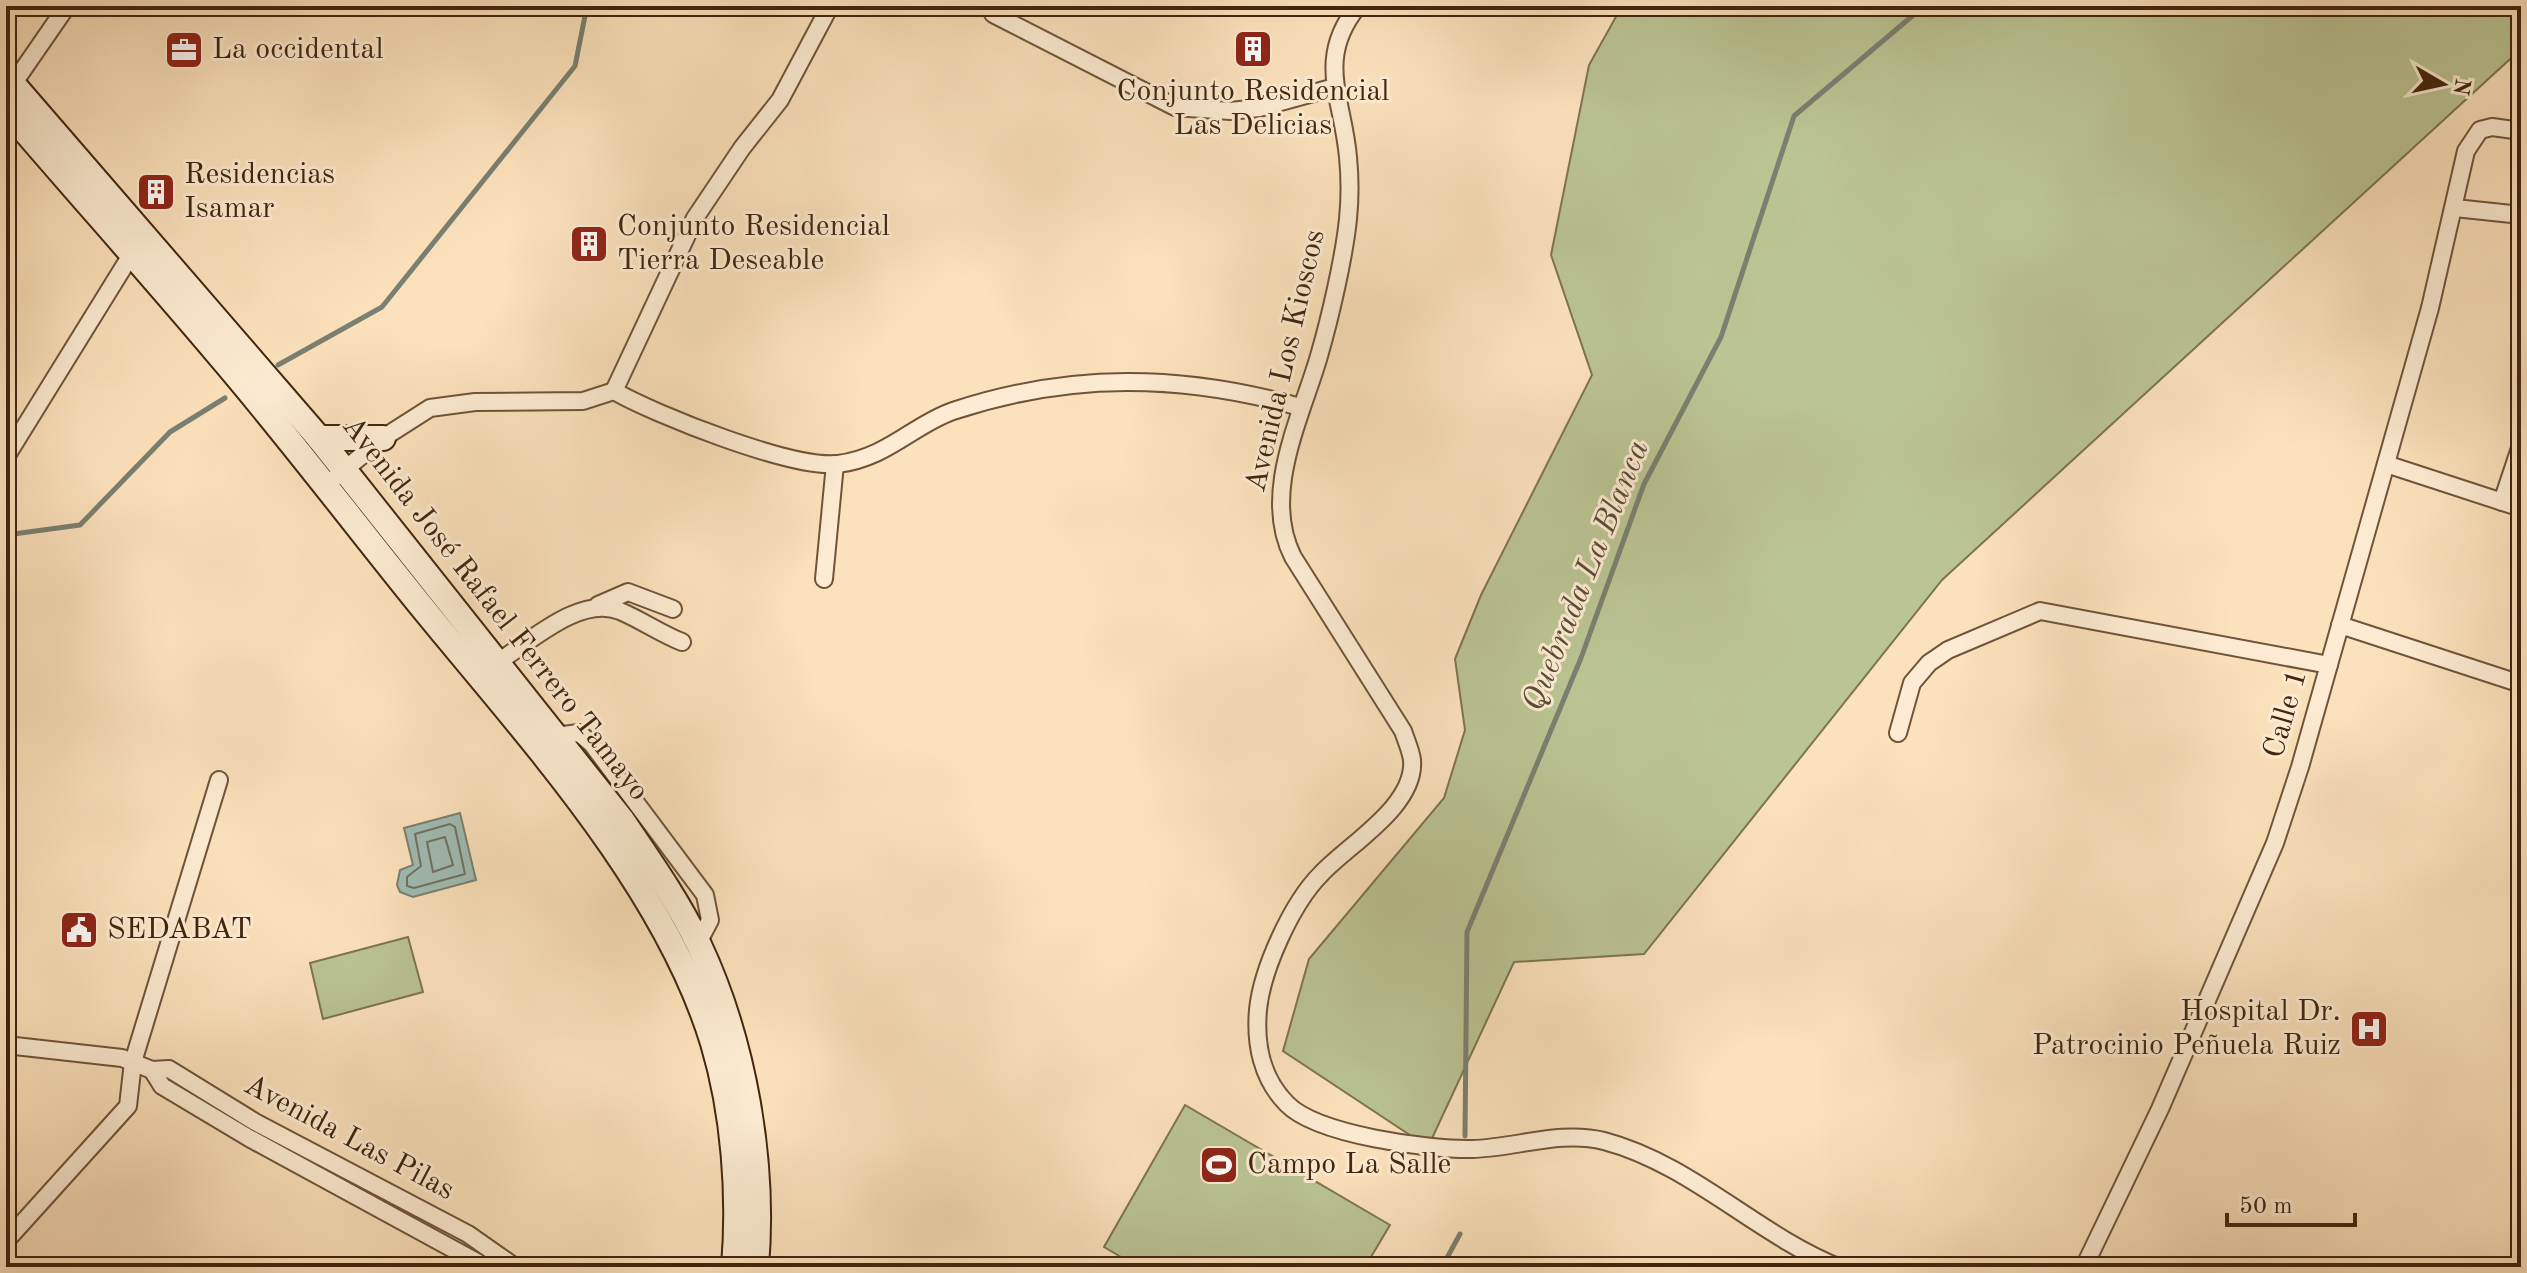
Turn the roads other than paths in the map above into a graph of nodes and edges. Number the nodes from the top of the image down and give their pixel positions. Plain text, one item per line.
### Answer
1 (67, 6) edge
2 (830, 6) edge
3 (1358, 6) edge
4 (993, 14) dead end
5 (9, 85) edge
6 (1335, 87) junction
7 (6, 109) edge
8 (2521, 131) edge
9 (2455, 208) junction
10 (2521, 215) edge
11 (131, 255) junction
12 (614, 391) junction
13 (1300, 407) junction
14 (319, 438) junction
15 (383, 438) junction
16 (2521, 445) edge
17 (6, 457) edge
18 (835, 464) junction
19 (2386, 464) junction
20 (335, 477) junction
21 (2502, 502) junction
22 (2521, 508) edge
23 (824, 579) dead end
24 (598, 605) junction
25 (673, 609) dead end
26 (2340, 625) junction
27 (682, 642) dead end
28 (498, 662) junction
29 (2329, 665) junction
30 (2521, 684) edge
31 (1898, 733) dead end
32 (219, 780) dead end
33 (6, 1045) edge
34 (133, 1062) junction
35 (152, 1070) junction
36 (6, 1241) edge
37 (486, 1267) edge
38 (515, 1267) edge
39 (734, 1267) edge
40 (756, 1267) edge
41 (1838, 1267) edge
42 (2084, 1267) edge

1 - 5 street
2 - 12 street
3 - 6 street, Avenida Los Kioscos
4 - 6 street
5 - 14 street, Avenida José Rafael Ferrero Tamayo
6 - 13 street, Avenida Los Kioscos
7 - 11 street, Avenida José Rafael Ferrero Tamayo
8 - 9 street, Calle 1
9 - 10 street
9 - 19 street, Calle 1
11 - 17 street
11 - 20 street, Avenida José Rafael Ferrero Tamayo
12 - 15 street
12 - 18 street
13 - 18 street
13 - 41 street, Avenida Los Kioscos
14 - 15 street
14 - 20 street, Avenida José Rafael Ferrero Tamayo
15 - 20 street
16 - 21 street
18 - 23 street
19 - 21 street
19 - 26 street, Calle 1
20 - 28 street, Avenida José Rafael Ferrero Tamayo
20 - 39 street, Avenida José Rafael Ferrero Tamayo
21 - 22 street
24 - 25 street
24 - 27 street
24 - 28 street
26 - 29 street, Calle 1
26 - 30 street
28 - 40 street, Avenida José Rafael Ferrero Tamayo
29 - 31 street
29 - 42 street, Calle 1
32 - 34 street
33 - 34 street, Avenida Las Pilas
34 - 35 street, Avenida Las Pilas
34 - 36 street
35 - 37 street, Avenida Las Pilas
35 - 38 street, Avenida Las Pilas

